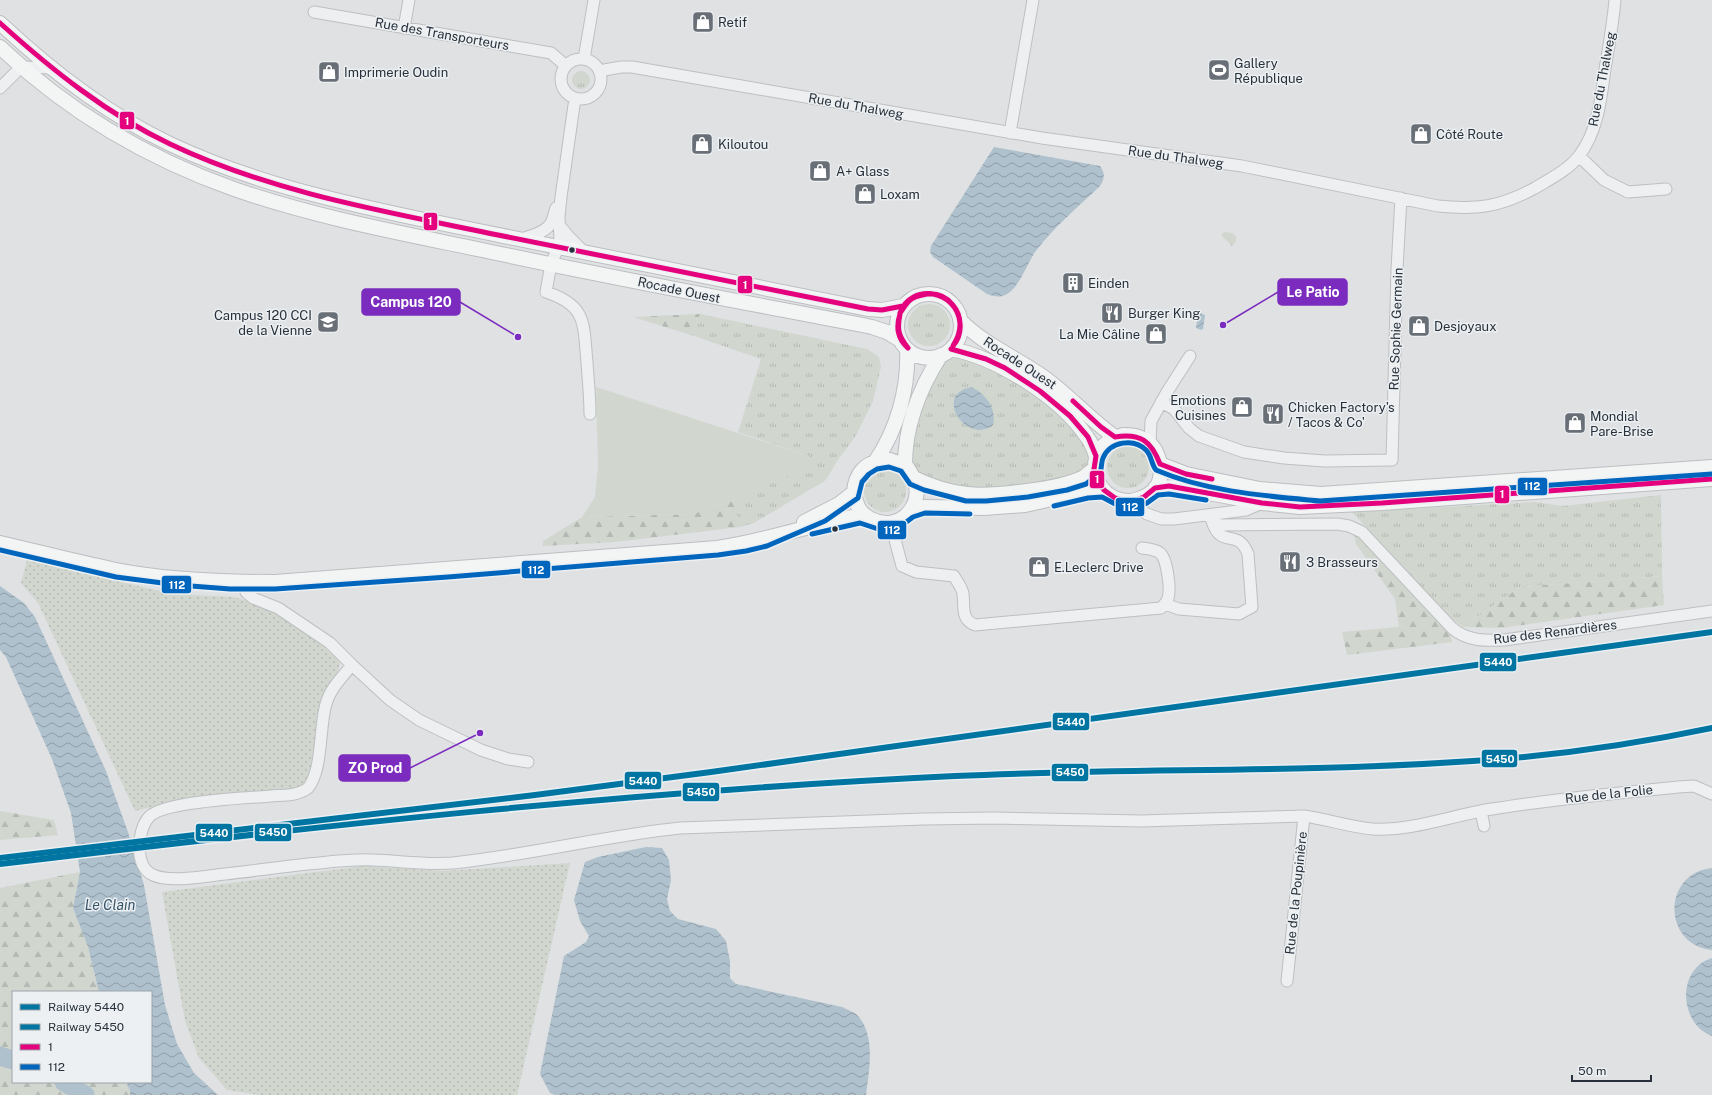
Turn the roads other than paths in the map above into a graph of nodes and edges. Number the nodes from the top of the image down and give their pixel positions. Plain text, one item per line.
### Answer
1 (409, 0) edge
2 (594, 0) edge
3 (1033, 0) edge
4 (1615, 0) edge
5 (314, 12) dead end
6 (0, 23) edge
7 (404, 28) junction
8 (20, 42) junction
9 (0, 47) edge
10 (584, 59) junction
11 (566, 65) junction
12 (21, 67) junction
13 (52, 68) junction
14 (599, 71) junction
15 (0, 88) edge
16 (575, 98) junction
17 (1010, 133) junction
18 (1579, 156) junction
19 (1666, 189) dead end
20 (1401, 198) junction
21 (556, 224) junction
22 (519, 240) junction
23 (554, 247) junction
24 (586, 253) junction
25 (551, 264) junction
26 (903, 306) junction
27 (960, 320) junction
28 (904, 344) junction
29 (946, 352) junction
30 (1190, 356) dead end
31 (1161, 402) junction
32 (590, 414) dead end
33 (1151, 421) junction
34 (1131, 435) junction
35 (1115, 437) junction
36 (1150, 444) junction
37 (875, 462) junction
38 (1095, 462) junction
39 (1160, 464) junction
40 (905, 465) junction
41 (1712, 466) edge
42 (914, 478) junction
43 (1712, 479) edge
44 (1155, 488) junction
45 (1104, 490) junction
46 (853, 493) junction
47 (1130, 502) junction
48 (1262, 503) junction
49 (912, 509) junction
50 (864, 516) junction
51 (1211, 518) junction
52 (892, 523) junction
53 (766, 539) junction
54 (0, 543) edge
55 (1142, 548) dead end
56 (243, 582) junction
57 (1166, 604) junction
58 (1712, 611) edge
59 (352, 665) junction
60 (528, 762) dead end
61 (1712, 794) edge
62 (1505, 807) joint
63 (1481, 811) junction
64 (1304, 816) junction
65 (1484, 826) dead end
66 (1287, 981) dead end

1 - 7 street
2 - 10 street
3 - 17 street
4 - 18 street, Rue du Thalweg
5 - 7 street, Rue des Transporteurs
6 - 8 main road, Rocade Ouest
7 - 11 street, Rue des Transporteurs
8 - 12 street
8 - 13 main road, Rocade Ouest
9 - 12 main road, Rocade Ouest
10 - 11 street
10 - 14 street
11 - 16 street
12 - 13 street
12 - 15 street
12 - 25 main road, Rocade Ouest
13 - 22 main road, Rocade Ouest
14 - 16 street
14 - 17 street, Rue du Thalweg
16 - 21 street
17 - 20 street, Rue du Thalweg
18 - 19 street
18 - 20 street, Rue du Thalweg
20 - 31 street, Rue Sophie Germain
21 - 22 street
21 - 23 street
21 - 24 street
22 - 23 main road, Rocade Ouest
23 - 24 main road, Rocade Ouest
23 - 25 street
24 - 26 main road, Rocade Ouest
25 - 28 main road, Rocade Ouest
25 - 32 street
26 - 27 main road
26 - 28 main road
27 - 29 main road
27 - 35 main road, Rocade Ouest
28 - 29 main road
28 - 37 main road
29 - 38 main road, Rocade Ouest
29 - 40 main road
30 - 31 street
31 - 33 street
33 - 34 street
33 - 36 street
34 - 35 main road
34 - 36 main road
35 - 38 main road
36 - 39 main road
37 - 40 main road
37 - 46 main road
38 - 42 main road
38 - 45 main road
39 - 41 main road
39 - 44 main road
40 - 42 main road
42 - 49 main road
43 - 48 main road
44 - 47 main road
44 - 48 main road
45 - 47 main road
45 - 49 main road
46 - 50 main road
46 - 53 main road
47 - 51 street, Rue des Renardières
48 - 51 street, Rue des Renardières
49 - 52 main road
50 - 52 main road
50 - 53 main road
51 - 57 street
51 - 58 street, Rue des Renardières
52 - 57 street
53 - 56 main road
54 - 56 main road
55 - 57 street
56 - 59 street
59 - 60 street
59 - 64 street
61 - 62 street, Rue de la Folie
62 - 63 street, Rue de la Poupinière
63 - 64 street, Rue de la Poupinière
63 - 65 street
64 - 66 street, Rue de la Poupinière

